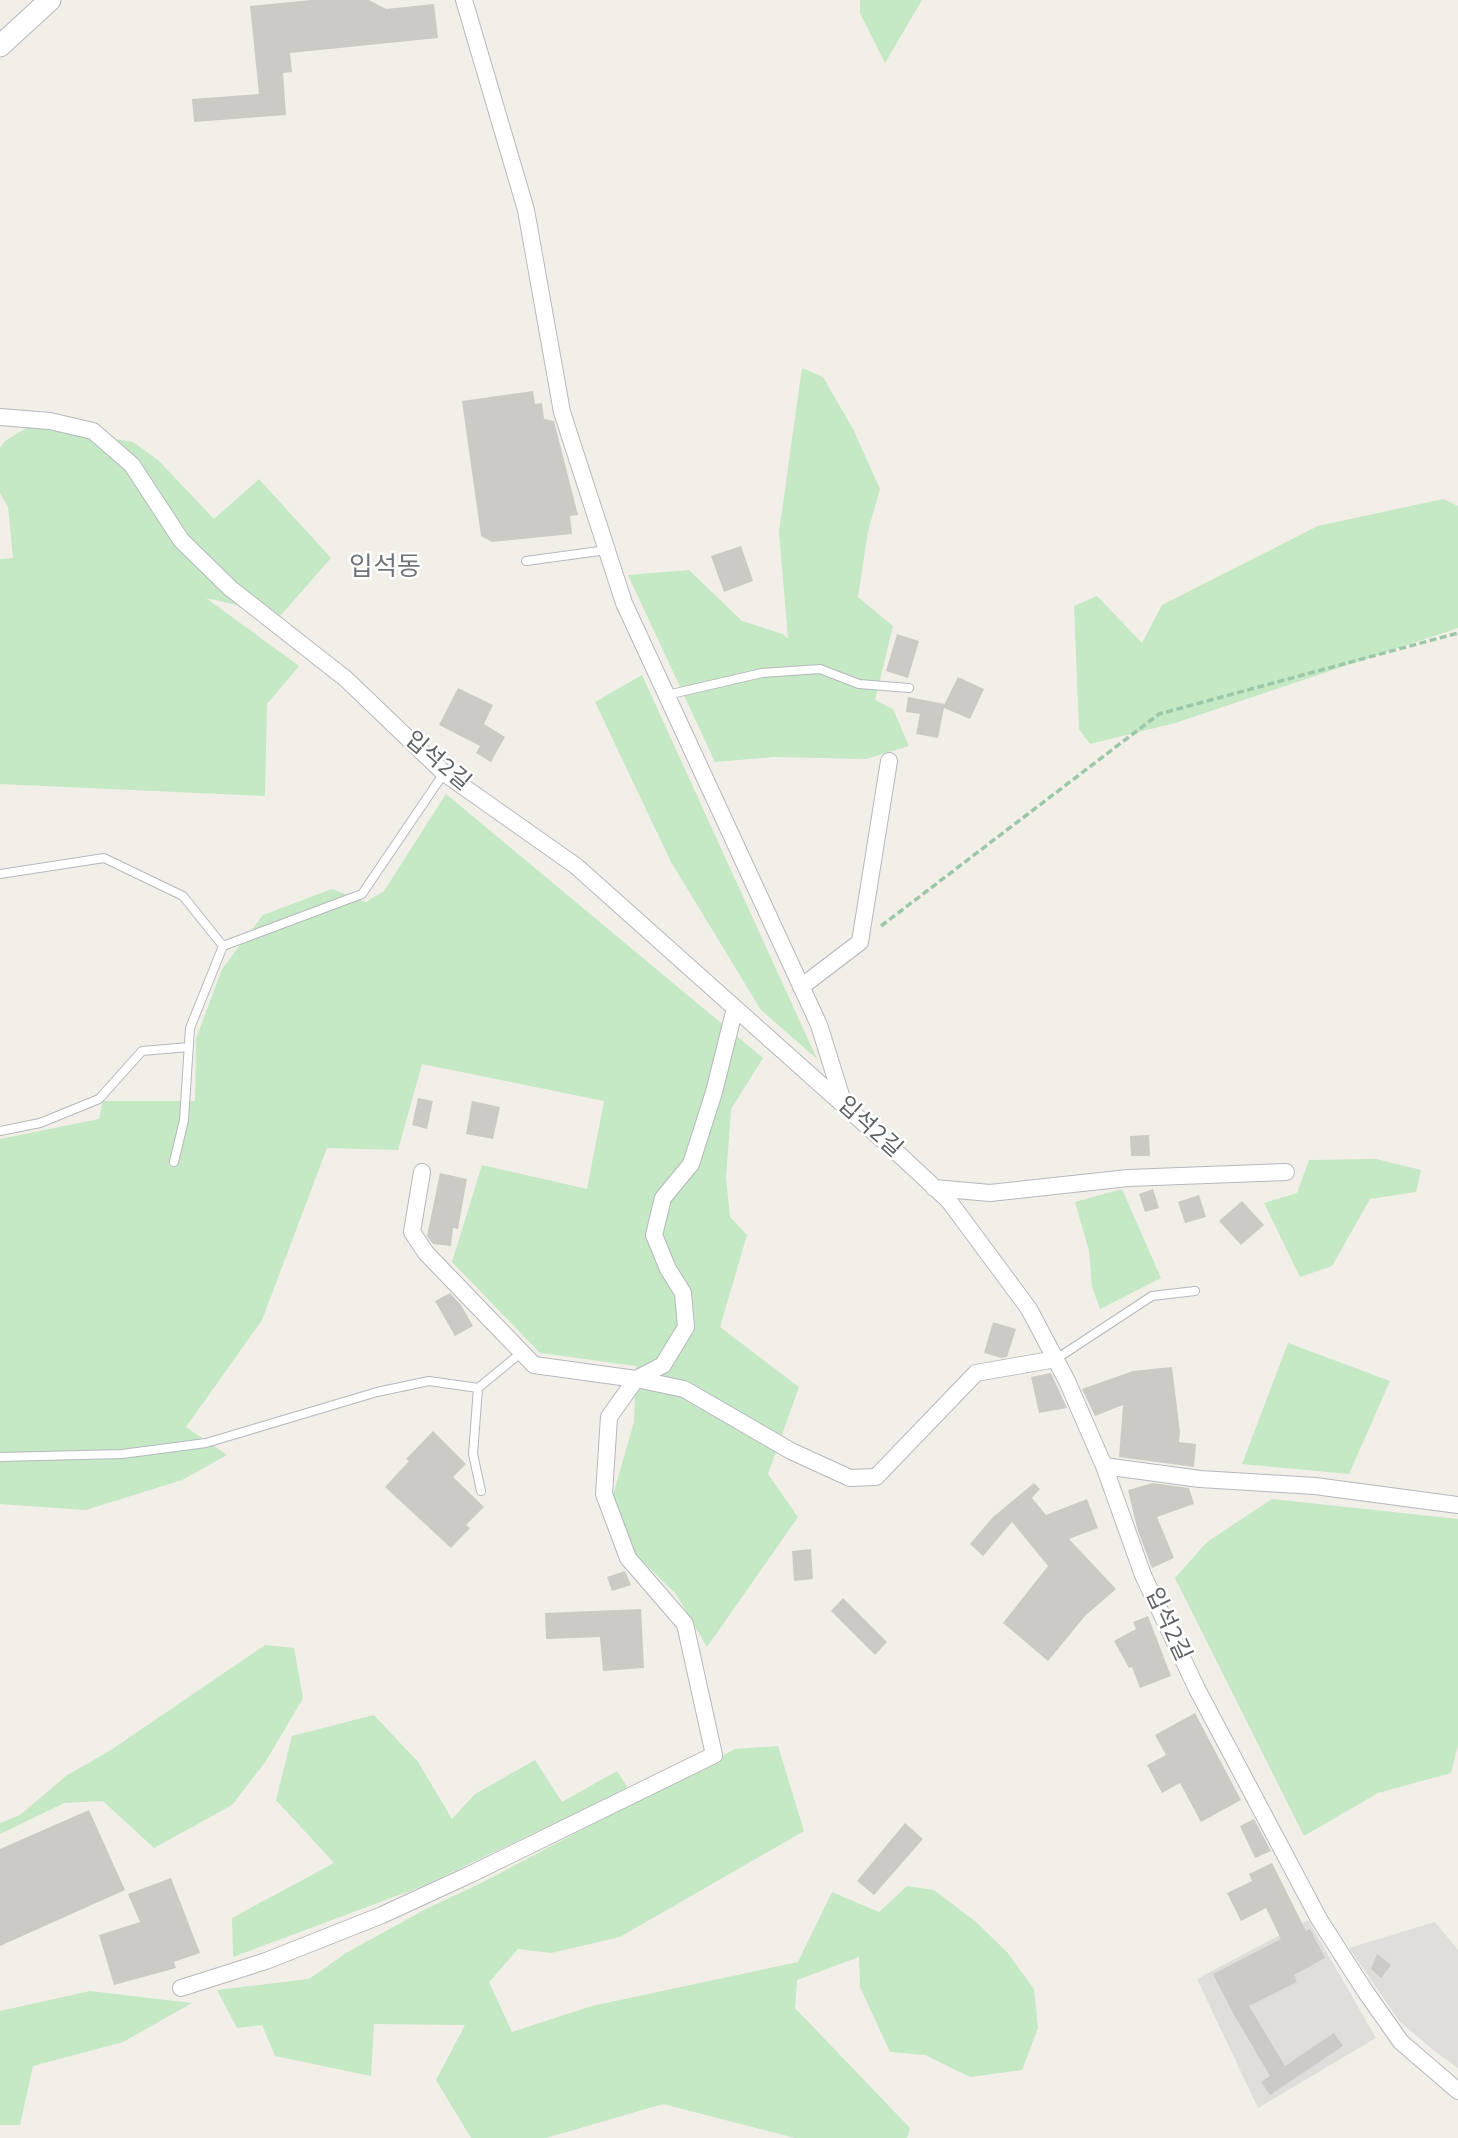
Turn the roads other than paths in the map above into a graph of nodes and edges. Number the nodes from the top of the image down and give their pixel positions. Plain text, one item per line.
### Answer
1 (50, 0) edge
2 (464, 0) edge
3 (0, 46) edge
4 (0, 417) edge
5 (607, 550) junction
6 (526, 561) dead end
7 (909, 688) dead end
8 (667, 695) junction
9 (889, 761) dead end
10 (444, 773) junction
11 (0, 874) edge
12 (223, 946) junction
13 (801, 987) junction
14 (735, 1008) junction
15 (189, 1047) junction
16 (844, 1105) junction
17 (0, 1131) edge
18 (174, 1162) dead end
19 (422, 1171) dead end
20 (1286, 1172) dead end
21 (934, 1188) junction
22 (1195, 1292) dead end
23 (522, 1352) junction
24 (1056, 1359) junction
25 (636, 1378) junction
26 (478, 1388) junction
27 (0, 1457) edge
28 (1104, 1466) junction
29 (481, 1491) dead end
30 (1458, 1504) edge
31 (181, 1988) dead end
32 (1458, 2091) edge

1 - 3 street
2 - 5 street
4 - 10 street, 입석2길
5 - 6 lane
5 - 8 street
7 - 8 lane
8 - 13 street
9 - 13 street
10 - 12 lane
10 - 14 street, 입석2길
11 - 12 lane
12 - 15 lane
13 - 16 street
14 - 16 street, 입석2길
14 - 25 street
15 - 17 lane
15 - 18 lane
16 - 21 street, 입석2길
19 - 23 street
20 - 21 street
21 - 24 street, 입석2길
22 - 24 lane
23 - 25 street
23 - 26 lane
24 - 25 street
24 - 28 street, 입석2길
25 - 31 street
26 - 27 lane
26 - 29 lane
28 - 30 street
28 - 32 street, 입석2길

